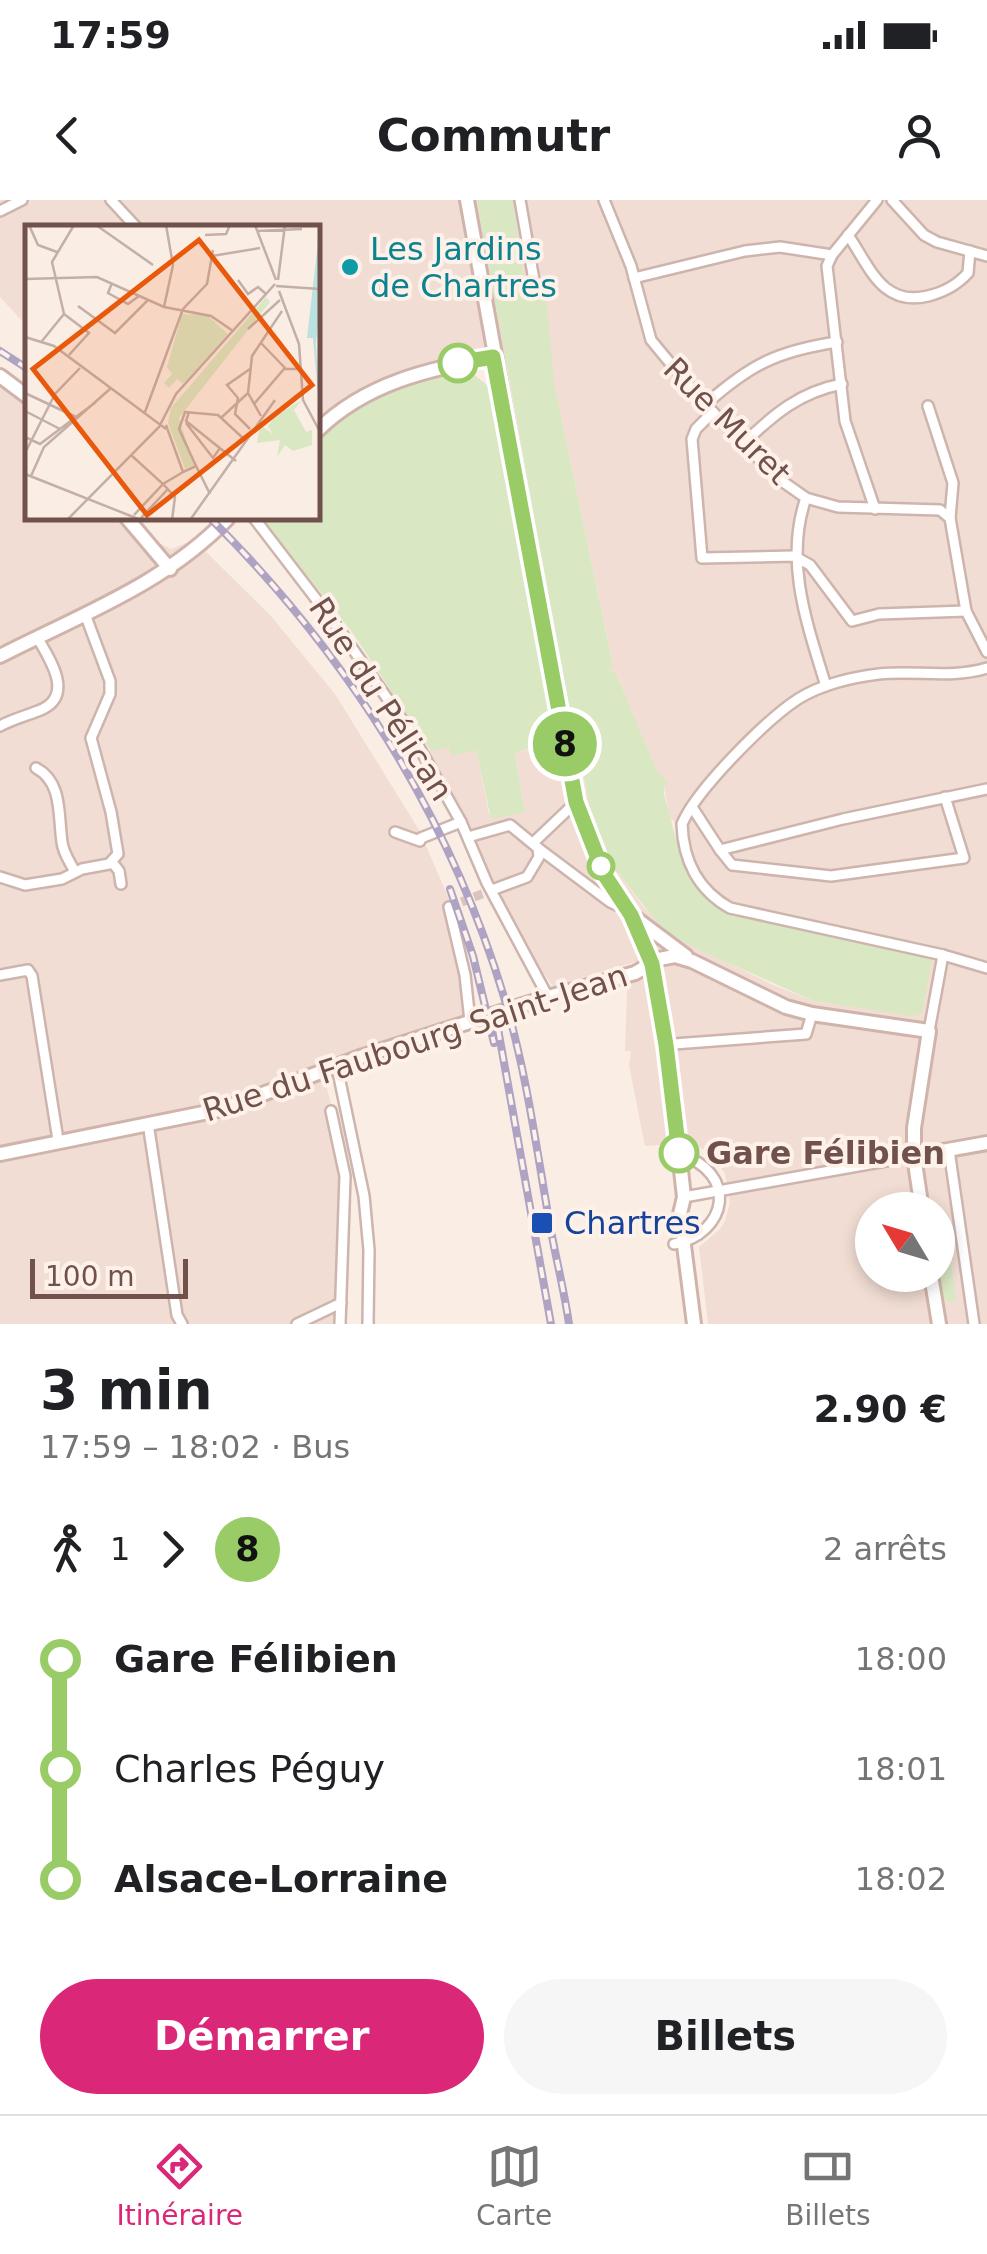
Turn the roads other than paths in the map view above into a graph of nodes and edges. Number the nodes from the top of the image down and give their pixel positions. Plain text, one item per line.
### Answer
1 (22, 200) edge
2 (111, 200) edge
3 (467, 200) edge
4 (520, 200) edge
5 (604, 200) edge
6 (878, 200) edge
7 (892, 200) edge
8 (0, 211) edge
9 (134, 225) edge
10 (848, 235) junction
11 (970, 252) junction
12 (832, 255) junction
13 (987, 256) edge
14 (634, 278) junction
15 (535, 286) dead end
16 (838, 342) junction
17 (493, 357) junction
18 (0, 376) edge
19 (842, 384) junction
20 (25, 396) edge
21 (928, 406) dead end
22 (709, 408) junction
23 (320, 428) edge
24 (744, 443) junction
25 (806, 498) junction
26 (875, 510) junction
27 (950, 518) junction
28 (128, 520) edge
29 (226, 520) edge
30 (256, 520) edge
31 (794, 556) junction
32 (170, 569) junction
33 (966, 611) junction
34 (85, 614) junction
35 (37, 637) junction
36 (987, 652) edge
37 (0, 656) edge
38 (987, 668) edge
39 (826, 686) junction
40 (0, 726) edge
41 (36, 768) dead end
42 (987, 789) edge
43 (945, 797) junction
44 (576, 802) junction
45 (692, 807) junction
46 (461, 822) junction
47 (395, 832) dead end
48 (468, 837) junction
49 (536, 845) junction
50 (720, 850) junction
51 (113, 861) junction
52 (75, 872) junction
53 (0, 878) edge
54 (122, 884) dead end
55 (492, 890) junction
56 (448, 907) dead end
57 (629, 912) junction
58 (943, 955) junction
59 (692, 961) junction
60 (652, 964) junction
61 (987, 968) edge
62 (0, 975) edge
63 (548, 996) junction
64 (812, 1014) junction
65 (470, 1021) junction
66 (929, 1031) junction
67 (674, 1044) dead end
68 (336, 1067) junction
69 (331, 1112) dead end
70 (148, 1123) junction
71 (58, 1140) junction
72 (987, 1143) edge
73 (949, 1150) junction
74 (0, 1154) edge
75 (679, 1154) junction
76 (914, 1156) junction
77 (721, 1190) junction
78 (919, 1192) edge
79 (684, 1196) junction
80 (678, 1243) junction
81 (933, 1292) edge
82 (341, 1303) junction
83 (182, 1324) edge
84 (298, 1324) edge
85 (340, 1324) edge
86 (368, 1324) edge
87 (694, 1324) edge
88 (938, 1324) edge
89 (974, 1324) edge

1 - 8 street
2 - 9 street
3 - 17 main road
4 - 15 street
5 - 14 street, Rue Muret
6 - 10 street
7 - 11 street
10 - 11 street
10 - 12 street
11 - 13 street
12 - 14 street
12 - 16 street
14 - 22 street, Rue Muret
16 - 19 street
16 - 22 street
17 - 23 main road
17 - 44 main road
18 - 20 main road
19 - 24 street
19 - 26 street
21 - 27 street
22 - 24 street, Rue Muret
22 - 31 street
24 - 25 street, Rue Muret
25 - 26 street, Rue Muret
25 - 31 street
26 - 27 street, Rue Muret
27 - 33 street
28 - 32 main road
29 - 32 main road
30 - 46 street, Rue du Pélican
31 - 33 street
31 - 39 street
32 - 34 main road
33 - 36 street
34 - 35 main road
34 - 51 street
35 - 37 main road
35 - 40 street
38 - 39 street
39 - 45 street
41 - 52 street
42 - 43 street
43 - 50 street
43 - 50 street
44 - 49 street
44 - 57 main road
45 - 50 street
45 - 58 street
46 - 47 street
46 - 48 street, Rue du Pélican
48 - 49 street
48 - 55 street, Rue du Pélican
49 - 55 street
49 - 57 street
51 - 52 street
51 - 54 street
52 - 53 street
55 - 63 street, Rue du Pélican
56 - 65 street
57 - 59 main road
57 - 60 main road
58 - 61 street
58 - 66 street
59 - 60 main road, Rue du Faubourg Saint-Jean
59 - 64 main road
60 - 63 main road, Rue du Faubourg Saint-Jean
60 - 75 main road
62 - 71 street
63 - 65 main road, Rue du Faubourg Saint-Jean
64 - 66 main road
64 - 67 street
65 - 68 main road, Rue du Faubourg Saint-Jean
66 - 76 main road
68 - 70 main road, Rue du Faubourg Saint-Jean
68 - 86 street
69 - 82 street
70 - 71 main road, Rue du Faubourg Saint-Jean
70 - 83 street
71 - 74 main road, Rue du Faubourg Saint-Jean
72 - 73 main road
73 - 76 main road
73 - 89 street
75 - 77 street
75 - 79 main road
76 - 77 street
76 - 78 main road
77 - 79 street
77 - 80 street
79 - 80 main road
80 - 87 main road
81 - 88 main road
82 - 84 street
82 - 85 street

